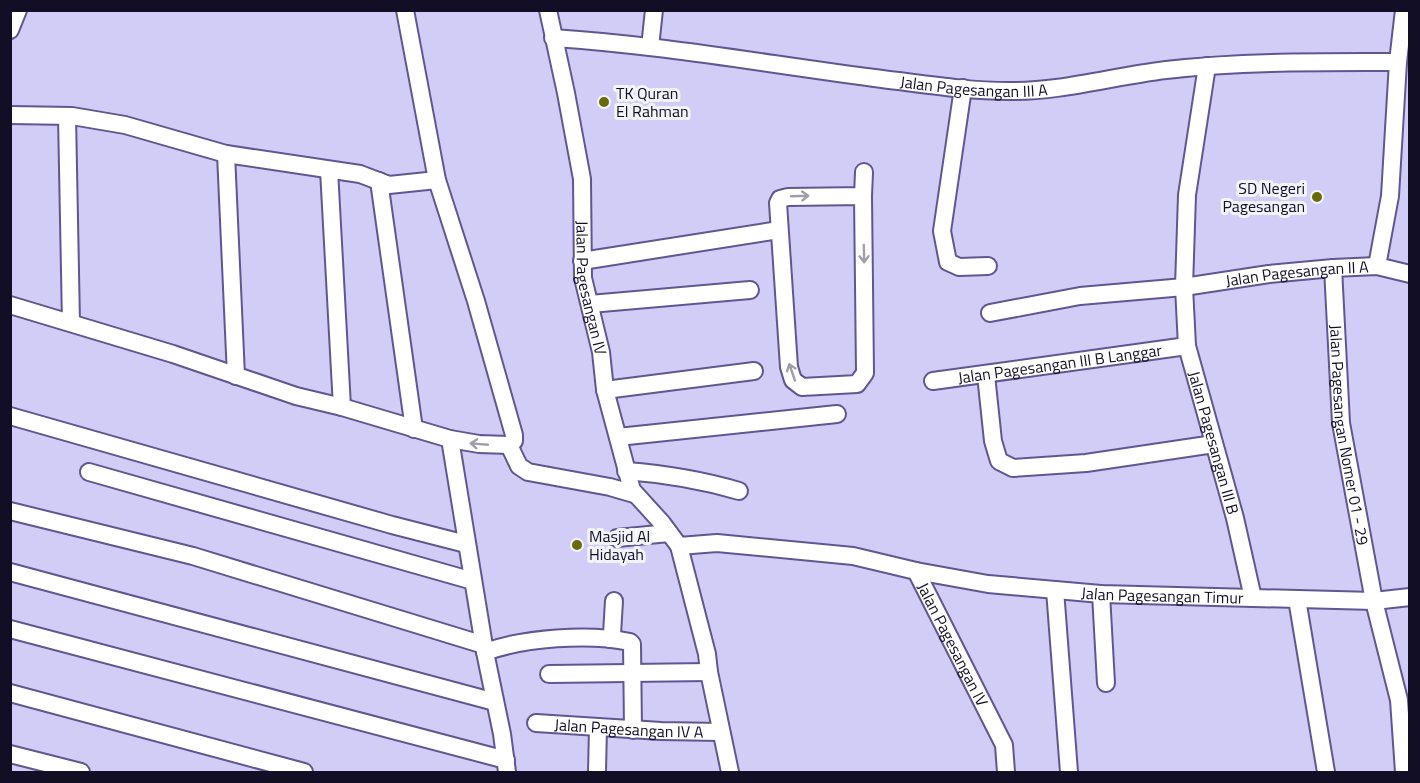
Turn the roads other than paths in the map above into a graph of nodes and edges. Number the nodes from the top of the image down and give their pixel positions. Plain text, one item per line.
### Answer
1 (18, 10) edge
2 (405, 10) edge
3 (548, 10) edge
4 (654, 10) edge
5 (1404, 10) edge
6 (10, 30) edge
7 (553, 38) junction
8 (650, 47) junction
9 (1398, 62) junction
10 (1207, 66) junction
11 (963, 88) junction
12 (10, 115) edge
13 (67, 116) junction
14 (226, 154) junction
15 (329, 170) junction
16 (864, 172) dead end
17 (437, 180) junction
18 (379, 181) junction
19 (863, 196) junction
20 (779, 230) junction
21 (582, 261) junction
22 (988, 266) dead end
23 (1377, 266) junction
24 (1333, 268) junction
25 (1410, 274) edge
26 (1184, 287) junction
27 (750, 290) dead end
28 (590, 304) junction
29 (10, 305) edge
30 (990, 313) dead end
31 (71, 323) junction
32 (1187, 346) junction
33 (754, 372) dead end
34 (986, 375) junction
35 (236, 376) junction
36 (933, 381) dead end
37 (605, 390) junction
38 (342, 407) junction
39 (837, 414) dead end
40 (10, 416) edge
41 (414, 429) junction
42 (618, 437) junction
43 (450, 440) junction
44 (1214, 444) junction
45 (513, 452) junction
46 (89, 472) dead end
47 (630, 482) junction
48 (739, 491) dead end
49 (10, 511) edge
50 (617, 538) dead end
51 (674, 540) junction
52 (466, 544) junction
53 (916, 571) junction
54 (10, 572) edge
55 (473, 581) junction
56 (1055, 590) junction
57 (1101, 594) junction
58 (1410, 597) edge
59 (1253, 598) junction
60 (1297, 599) junction
61 (614, 601) dead end
62 (1374, 601) junction
63 (10, 629) edge
64 (610, 639) junction
65 (485, 649) junction
66 (632, 672) junction
67 (709, 672) junction
68 (549, 674) dead end
69 (1106, 683) dead end
70 (10, 693) edge
71 (495, 702) junction
72 (536, 723) dead end
73 (598, 728) junction
74 (633, 730) junction
75 (721, 732) junction
76 (10, 754) edge
77 (506, 766) edge
78 (81, 772) edge
79 (304, 772) edge
80 (597, 772) edge
81 (730, 772) edge
82 (1006, 772) edge
83 (1069, 772) edge
84 (1326, 772) edge
85 (1404, 772) edge

1 - 6 street
2 - 17 street
3 - 7 street, Jalan Pagesangan IV
4 - 8 street
5 - 9 street
7 - 8 street, Jalan Pagesangan III A
7 - 21 street, Jalan Pagesangan IV
8 - 11 street, Jalan Pagesangan III A
9 - 10 street, Jalan Pagesangan III A
9 - 23 street
10 - 11 street, Jalan Pagesangan III A
10 - 26 street, Jalan Pagesangan III B
11 - 22 street
12 - 13 street
13 - 14 street
13 - 31 street
14 - 15 street
14 - 35 street
15 - 18 street
15 - 38 street
16 - 19 street
17 - 18 street
17 - 45 street
18 - 41 street
20 -> 19 street
19 -> 20 street
20 - 21 street
21 - 28 street, Jalan Pagesangan IV
23 - 24 street, Jalan Pagesangan II A
23 - 25 street, Jalan Pagesangan II A
24 - 26 street, Jalan Pagesangan II A
24 - 62 street, Jalan Pagesangan Nomer 01 - 29
26 - 30 street, Jalan Pagesangan II A
26 - 32 street, Jalan Pagesangan III B
27 - 28 street
28 - 37 street, Jalan Pagesangan IV
29 - 31 street
31 - 35 street
32 - 34 street, Jalan Pagesangan III B Langgar
32 - 44 street, Jalan Pagesangan III B
33 - 37 street
34 - 36 street, Jalan Pagesangan III B Langgar
34 - 44 street
35 - 38 street
37 - 42 street, Jalan Pagesangan IV
38 - 41 street
39 - 42 street
40 - 52 street
41 - 43 street
42 - 47 street, Jalan Pagesangan IV
45 -> 43 street
43 - 52 street
44 - 59 street, Jalan Pagesangan III B
45 - 47 street
46 - 55 street
47 - 48 street
47 - 51 street, Jalan Pagesangan IV
49 - 65 street
50 - 51 street
51 - 53 street, Jalan Pagesangan IV
51 - 67 street, Jalan Pagesangan IV
52 - 55 street
53 - 56 street, Jalan Pagesangan Timur
53 - 82 street, Jalan Pagesangan IV
54 - 71 street
55 - 65 street
56 - 57 street, Jalan Pagesangan Timur
56 - 83 street
57 - 59 street, Jalan Pagesangan Timur
57 - 69 street
58 - 62 street, Jalan Pagesangan Timur
59 - 60 street, Jalan Pagesangan Timur
60 - 62 street, Jalan Pagesangan Timur
60 - 84 street
61 - 64 street
62 - 85 street, Jalan Pagesangan Nomer 01 - 29
63 - 77 street
64 - 65 street
64 - 66 street
65 - 71 street
66 - 67 street
66 - 68 street
66 - 74 street
67 - 75 street, Jalan Pagesangan IV
70 - 79 street
71 - 77 street
72 - 73 street, Jalan Pagesangan IV A
73 - 74 street, Jalan Pagesangan IV A
73 - 80 street
74 - 75 street, Jalan Pagesangan IV A
75 - 81 street, Jalan Pagesangan IV
76 - 78 street

